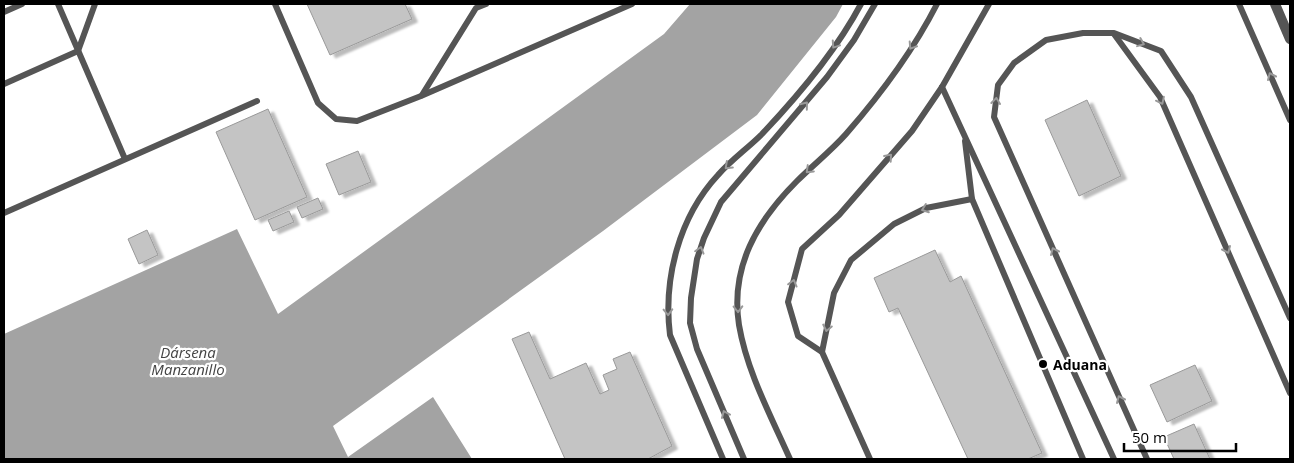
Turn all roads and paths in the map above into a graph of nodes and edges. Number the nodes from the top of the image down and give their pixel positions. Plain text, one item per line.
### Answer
1 (22, 4) edge
2 (58, 4) edge
3 (95, 4) edge
4 (275, 4) edge
5 (486, 4) edge
6 (632, 4) edge
7 (862, 4) edge
8 (875, 4) edge
9 (937, 4) edge
10 (989, 4) edge
11 (1239, 4) edge
12 (1275, 4) edge
13 (4, 12) edge
14 (1114, 33) junction
15 (1290, 39) edge
16 (78, 50) junction
17 (4, 84) edge
18 (942, 88) junction
19 (421, 96) junction
20 (257, 101) dead end
21 (1290, 120) edge
22 (965, 136) junction
23 (125, 159) junction
24 (972, 200) junction
25 (4, 213) edge
26 (1290, 318) edge
27 (822, 352) junction
28 (1290, 393) edge
29 (723, 459) edge
30 (744, 459) edge
31 (790, 459) edge
32 (870, 459) edge
33 (1083, 459) edge
34 (1114, 459) edge
35 (1148, 459) edge

1 - 13 lane
2 - 16 lane
3 - 16 lane
4 - 19 lane
5 - 19 lane
6 - 19 lane
7 -> 29 lane
30 -> 8 lane
9 -> 31 lane
10 - 18 lane
21 -> 11 lane
12 - 15 street
14 -> 26 lane
14 -> 28 lane
35 -> 14 lane
16 - 17 lane
16 - 23 lane
18 - 22 lane
27 -> 18 lane
20 - 23 lane
22 - 24 lane
22 - 34 lane
23 - 25 lane
24 -> 27 lane
24 - 33 lane
27 - 32 lane

